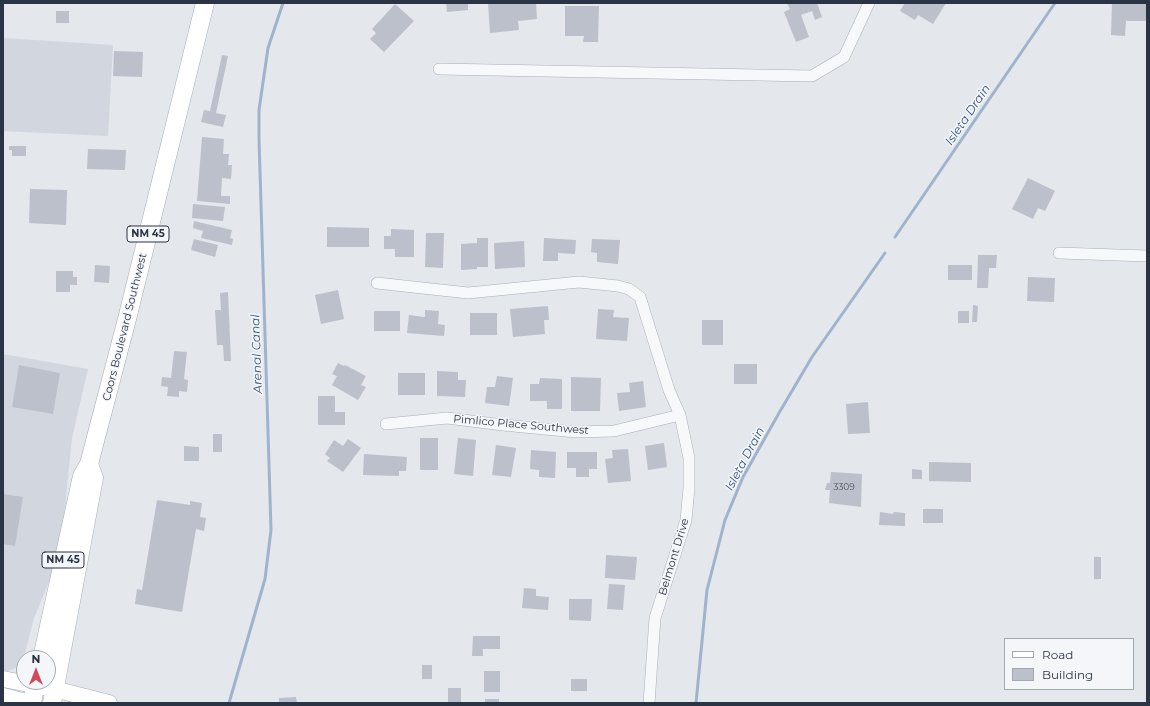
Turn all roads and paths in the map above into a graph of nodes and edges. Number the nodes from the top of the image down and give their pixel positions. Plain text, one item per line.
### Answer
1 (205, 3) edge
2 (869, 3) edge
3 (439, 69) dead end
4 (1059, 253) dead end
5 (1147, 256) edge
6 (377, 283) dead end
7 (680, 416) junction
8 (386, 424) dead end
9 (89, 464) junction
10 (44, 650) edge
11 (3, 679) edge
12 (16, 681) edge
13 (34, 690) edge
14 (44, 690) edge
15 (3, 696) edge
16 (53, 696) edge
17 (31, 703) edge
18 (109, 703) edge
19 (649, 703) edge

1 - 9 main road, Coors Boulevard Southwest / NM 45
2 - 3 street
4 - 5 street
6 - 7 street, Belmont Drive
7 - 8 street, Pimlico Place Southwest
7 - 19 street, Belmont Drive
9 - 10 main road, Coors Boulevard Southwest / NM 45
9 - 16 main road, Coors Boulevard Southwest
11 - 12 street
13 - 17 main road
14 - 16 street
15 - 17 street
16 - 18 street

